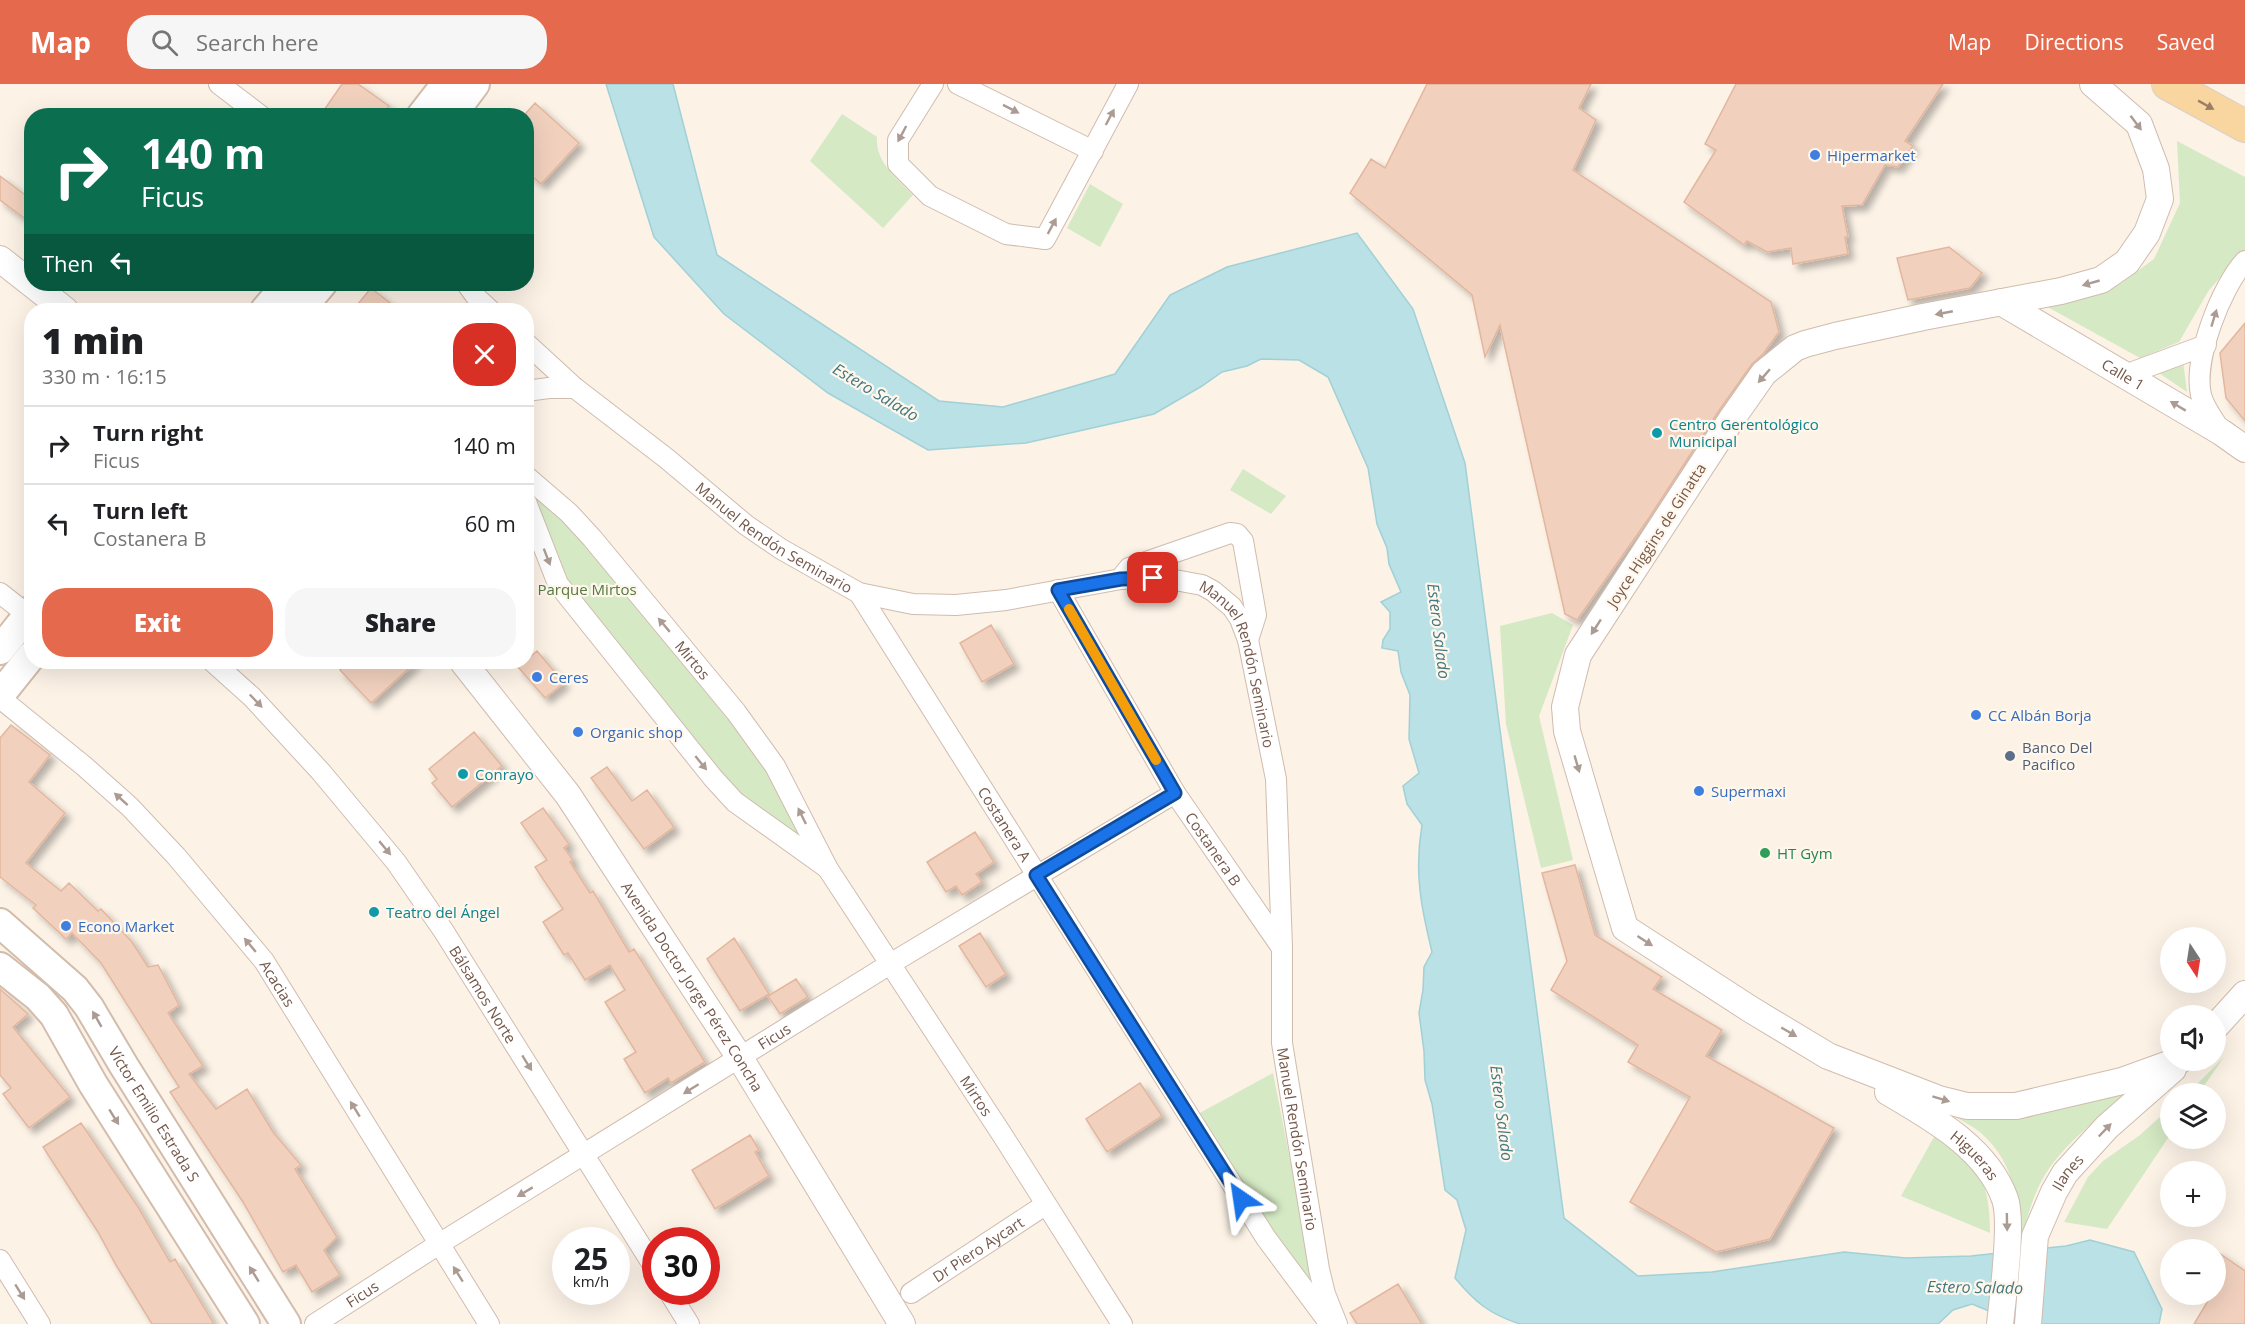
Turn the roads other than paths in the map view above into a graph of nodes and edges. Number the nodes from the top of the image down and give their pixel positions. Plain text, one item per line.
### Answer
1 (219, 84) edge
2 (446, 84) edge
3 (475, 84) edge
4 (933, 84) edge
5 (958, 84) edge
6 (1128, 84) edge
7 (2093, 84) edge
8 (2168, 84) edge
9 (250, 108) edge
10 (427, 108) edge
11 (457, 108) edge
12 (2245, 126) edge
13 (1093, 151) junction
14 (0, 259) edge
15 (2245, 261) edge
16 (24, 278) edge
17 (41, 291) edge
18 (281, 291) edge
19 (316, 291) edge
20 (2001, 302) junction
21 (56, 303) edge
22 (271, 303) edge
23 (306, 303) edge
24 (2206, 345) junction
25 (534, 350) edge
26 (2125, 375) junction
27 (575, 388) junction
28 (534, 390) edge
29 (2222, 432) junction
30 (2245, 448) edge
31 (534, 483) edge
32 (534, 522) edge
33 (1121, 579) junction
34 (1058, 590) junction
35 (0, 593) edge
36 (859, 593) junction
37 (24, 609) edge
38 (24, 620) edge
39 (1248, 640) junction
40 (0, 650) edge
41 (24, 665) edge
42 (221, 669) edge
43 (469, 669) edge
44 (0, 696) edge
45 (1175, 793) junction
46 (828, 869) junction
47 (1036, 875) junction
48 (0, 923) edge
49 (1282, 948) junction
50 (890, 964) junction
51 (0, 967) edge
52 (2245, 994) edge
53 (2226, 1015) edge
54 (1828, 1056) junction
55 (740, 1058) junction
56 (124, 1066) junction
57 (2160, 1067) edge
58 (2169, 1071) edge
59 (93, 1084) junction
60 (585, 1155) junction
61 (1045, 1205) junction
62 (439, 1244) junction
63 (642, 1247) edge
64 (0, 1260) edge
65 (911, 1293) dead end
66 (677, 1305) edge
67 (40, 1324) edge
68 (246, 1324) edge
69 (285, 1324) edge
70 (315, 1324) edge
71 (489, 1324) edge
72 (689, 1324) edge
73 (902, 1324) edge
74 (1122, 1324) edge
75 (1330, 1324) edge
76 (1337, 1324) edge
77 (2000, 1324) edge
78 (2028, 1324) edge

1 - 9 street
2 - 10 main road
3 - 11 main road
4 -> 13 street
5 -> 13 street
13 -> 6 street
7 -> 20 street, Joyce Higgins de Ginatta
8 -> 12 main road
14 - 16 street
24 -> 15 street
17 - 21 street
18 - 22 main road
19 - 23 main road
20 - 26 street, Calle 1
20 -> 54 street, Joyce Higgins de Ginatta
24 - 26 street
24 - 29 street
25 - 27 street, Manuel Rendón Seminario
29 -> 26 street, Calle 1
27 - 28 street
27 - 36 street, Manuel Rendón Seminario
29 - 30 street, Calle 1
46 -> 31 street, Mirtos
32 -> 46 street, Mirtos
33 - 34 street, Manuel Rendón Seminario
33 - 39 street, Manuel Rendón Seminario
33 - 39 street
34 - 36 street, Manuel Rendón Seminario
34 - 45 street, Costanera B
35 - 37 street
36 - 47 street, Costanera A
38 - 40 main road
39 - 49 street, Manuel Rendón Seminario
41 - 44 main road
42 -> 60 street, Bálsamos Norte
43 - 55 street, Avenida Doctor Jorge Pérez Concha
62 -> 44 street, Acacias
45 - 47 street, Ficus
45 - 49 street, Costanera B
46 - 50 street, Mirtos
47 - 50 street, Ficus
47 - 75 street, Costanera A
56 -> 48 main road, Víctor Emilio Estrada S
49 - 76 street, Manuel Rendón Seminario
50 - 55 street, Ficus
50 - 61 street, Mirtos
51 - 59 main road
52 - 53 street
54 -> 57 street
54 -> 77 street, Higueras
55 -> 60 street, Ficus
55 - 73 street, Avenida Doctor Jorge Pérez Concha
56 - 59 main road
69 -> 56 main road, Víctor Emilio Estrada S
78 -> 58 street, Ilanes
59 -> 68 main road
60 -> 62 street, Ficus
60 - 63 street, Bálsamos Norte
61 - 65 street, Dr Piero Aycart
61 - 74 street, Mirtos
62 - 70 street, Ficus
71 -> 62 street, Acacias
64 -> 67 street
66 - 72 street

